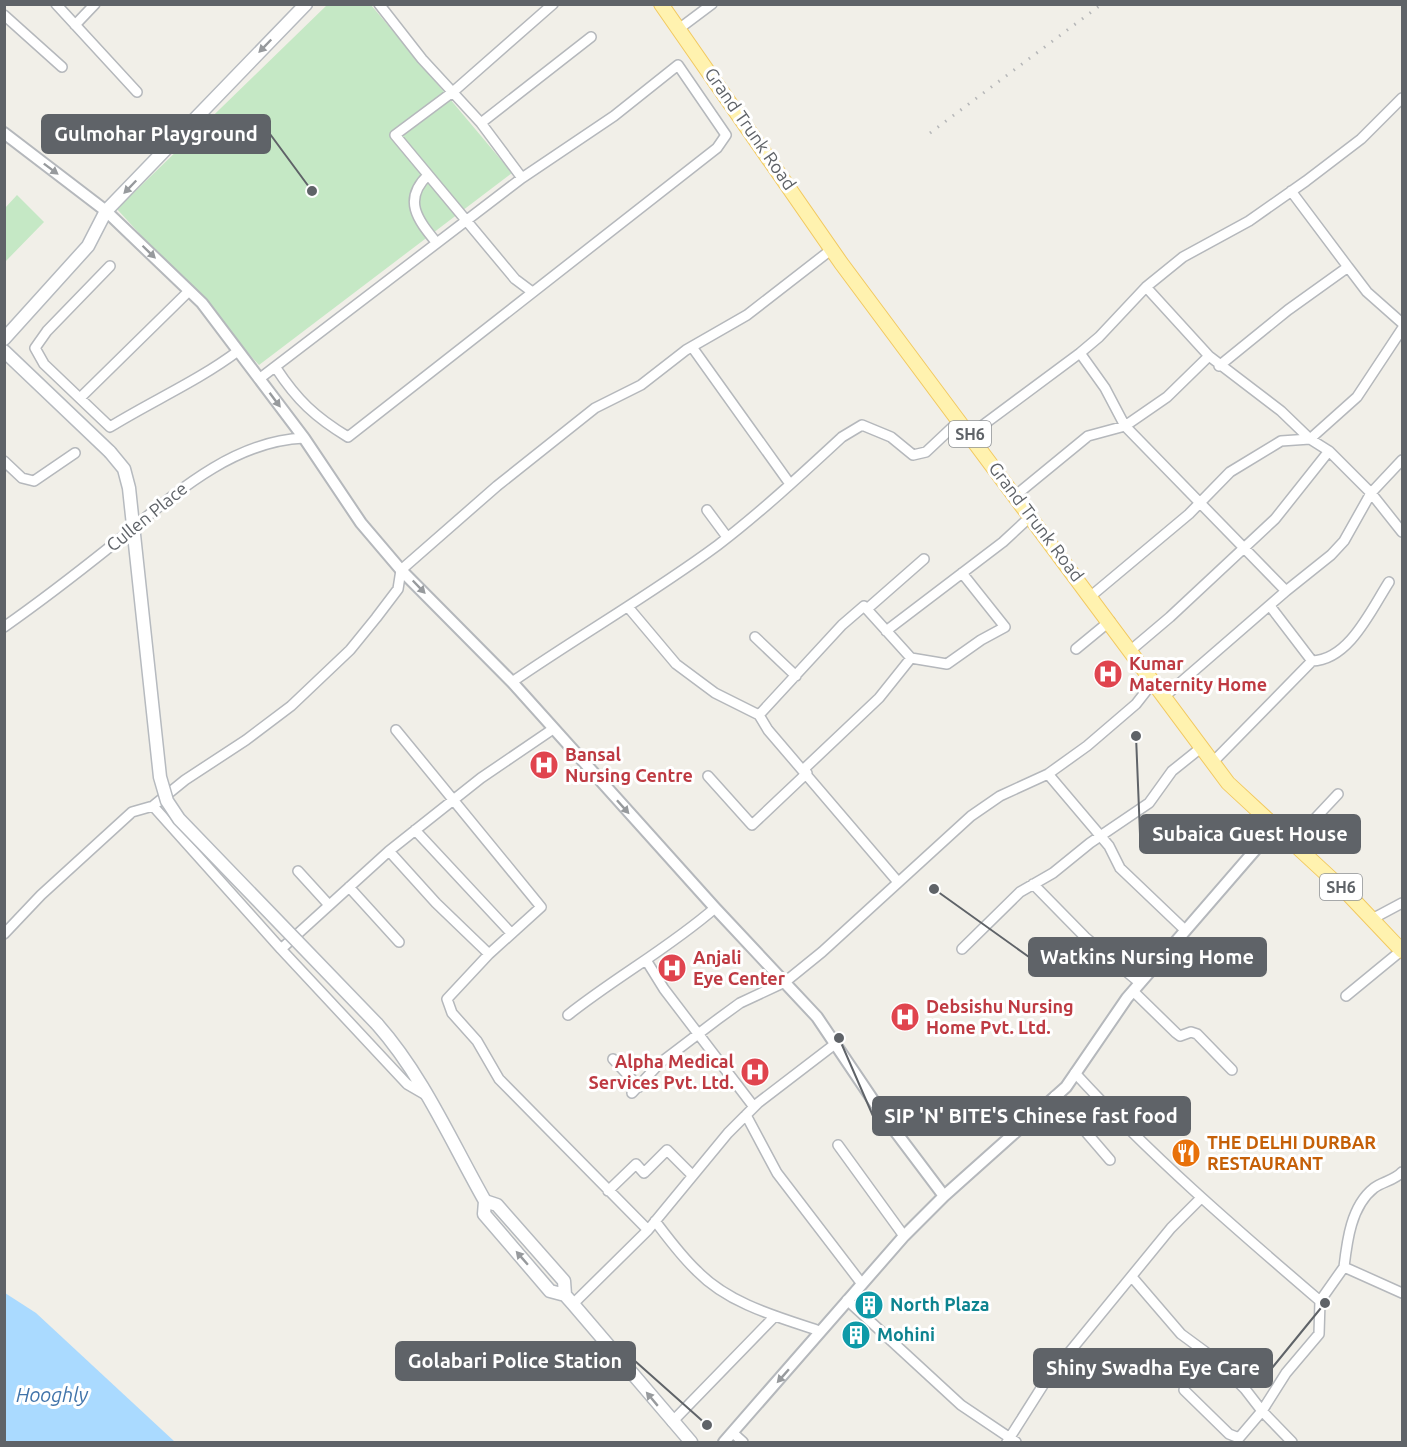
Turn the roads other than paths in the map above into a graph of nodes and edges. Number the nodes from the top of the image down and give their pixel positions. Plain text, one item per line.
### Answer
1 (56, 4) edge
2 (95, 4) edge
3 (306, 4) edge
4 (379, 4) edge
5 (553, 4) edge
6 (661, 4) edge
7 (712, 4) edge
8 (4, 15) edge
9 (75, 25) junction
10 (680, 28) junction
11 (591, 37) dead end
12 (62, 67) dead end
13 (454, 91) junction
14 (137, 92) dead end
15 (1402, 98) edge
16 (481, 123) junction
17 (4, 133) edge
18 (428, 175) junction
19 (522, 178) junction
20 (1291, 191) junction
21 (106, 211) junction
22 (465, 221) junction
23 (436, 242) junction
24 (832, 249) junction
25 (110, 266) dead end
26 (1348, 267) junction
27 (1146, 286) junction
28 (189, 291) junction
29 (531, 291) junction
30 (1402, 323) edge
31 (1402, 329) edge
32 (4, 339) edge
33 (692, 347) junction
34 (4, 351) edge
35 (238, 351) junction
36 (1080, 353) junction
37 (1209, 356) junction
38 (1219, 366) junction
39 (276, 368) junction
40 (259, 379) junction
41 (80, 398) junction
42 (960, 420) junction
43 (1125, 426) junction
44 (971, 434) junction
45 (304, 438) junction
46 (1310, 439) junction
47 (1329, 451) junction
48 (75, 453) dead end
49 (1402, 460) edge
50 (4, 461) edge
51 (790, 484) junction
52 (1371, 493) junction
53 (1016, 495) junction
54 (1199, 504) junction
55 (707, 510) dead end
56 (1031, 516) junction
57 (1402, 532) edge
58 (727, 537) junction
59 (1245, 547) junction
60 (924, 559) dead end
61 (401, 570) junction
62 (962, 573) junction
63 (1389, 582) dead end
64 (1286, 591) junction
65 (1091, 596) junction
66 (1269, 606) junction
67 (628, 607) junction
68 (867, 609) junction
69 (1110, 621) junction
70 (4, 627) edge
71 (886, 631) junction
72 (755, 638) dead end
73 (1076, 649) dead end
74 (1131, 650) junction
75 (911, 658) junction
76 (1312, 661) junction
77 (796, 676) junction
78 (1154, 681) junction
79 (512, 682) junction
80 (1165, 696) junction
81 (759, 715) junction
82 (553, 729) junction
83 (396, 730) dead end
84 (1202, 747) junction
85 (1212, 762) junction
86 (805, 771) junction
87 (1048, 774) junction
88 (708, 776) dead end
89 (1338, 794) dead end
90 (452, 801) junction
91 (153, 806) junction
92 (1275, 827) junction
93 (415, 830) junction
94 (1100, 836) junction
95 (1293, 842) junction
96 (389, 851) junction
97 (298, 871) dead end
98 (898, 882) junction
99 (1033, 884) junction
100 (349, 887) junction
101 (1402, 903) edge
102 (329, 905) junction
103 (715, 908) junction
104 (1372, 919) junction
105 (1185, 930) junction
106 (511, 933) junction
107 (4, 934) edge
108 (399, 942) dead end
109 (280, 949) junction
110 (962, 949) dead end
111 (1402, 951) edge
112 (489, 954) junction
113 (646, 960) junction
114 (785, 982) junction
115 (1137, 987) junction
116 (1346, 996) dead end
117 (568, 1015) dead end
118 (699, 1034) junction
119 (835, 1044) junction
120 (613, 1059) dead end
121 (1232, 1070) dead end
122 (1075, 1073) junction
123 (426, 1095) junction
124 (1055, 1096) junction
125 (754, 1107) junction
126 (746, 1115) junction
127 (838, 1145) dead end
128 (1110, 1160) dead end
129 (1402, 1172) edge
130 (692, 1175) junction
131 (608, 1191) junction
132 (944, 1196) junction
133 (1201, 1198) junction
134 (655, 1221) junction
135 (648, 1230) junction
136 (904, 1236) junction
137 (1344, 1267) junction
138 (1132, 1277) junction
139 (862, 1284) junction
140 (1402, 1293) edge
141 (569, 1299) junction
142 (848, 1300) junction
143 (1320, 1301) junction
144 (775, 1316) junction
145 (820, 1331) junction
146 (1184, 1390) dead end
147 (1262, 1410) junction
148 (672, 1422) junction
149 (733, 1433) junction
150 (1011, 1442) edge
151 (691, 1443) edge
152 (724, 1443) edge
153 (743, 1443) edge
154 (1292, 1443) edge

1 - 9 street
2 - 9 street
3 -> 21 main road
4 - 13 street
5 - 13 street
6 - 10 main road, Grand Trunk Road / SH6
7 - 10 street
8 - 12 street
9 - 14 street
10 - 24 main road, Grand Trunk Road / SH6
11 - 16 street
13 - 16 street
13 - 18 street
15 - 20 street
16 - 19 street
17 -> 21 street
18 - 22 street
18 - 23 street
19 - 22 street
19 - 29 street
20 - 26 street
20 - 27 street
21 -> 28 street
21 - 32 main road
22 - 23 street
22 - 29 street
23 - 39 street
24 - 33 street
24 - 42 main road, Grand Trunk Road / SH6
25 - 41 street
26 - 30 street
26 - 38 street
27 - 36 street
27 - 37 street
28 - 35 street
28 - 41 street
29 - 39 street
31 - 46 street
33 - 51 street
33 - 61 street
34 - 123 main road, bridge
35 - 40 street
35 - 41 street
36 - 43 street
36 - 44 street
37 - 38 street
37 - 43 street
38 - 46 street
39 - 40 street
40 -> 45 street
42 - 44 main road, Grand Trunk Road / SH6
42 - 51 street
43 - 53 street
43 - 54 street
44 - 53 main road, Grand Trunk Road / SH6
45 - 61 street
45 - 70 street, Cullen Place
46 - 47 street
46 - 54 street
47 - 52 street
47 - 59 street
48 - 50 street
49 - 52 street
51 - 58 street
52 - 57 street
52 - 64 street
53 - 56 main road, Grand Trunk Road / SH6
54 - 59 street
54 - 65 street
55 - 58 street
56 - 62 street
56 - 65 main road, Grand Trunk Road / SH6
58 - 67 street
59 - 64 street
59 - 74 street
60 - 68 street
61 -> 79 street
61 - 91 street
62 - 71 street
62 - 75 street
63 - 76 street
64 - 66 street
65 - 69 main road, Grand Trunk Road / SH6
66 - 76 street
66 - 80 street
67 - 79 street
67 - 81 street
68 - 71 street
68 - 77 street
69 - 73 street
69 - 74 main road, Grand Trunk Road / SH6
71 - 75 street
72 - 77 street
74 - 78 main road, Grand Trunk Road / SH6
75 - 86 street
76 - 85 street
77 - 81 street
78 - 80 main road, Grand Trunk Road / SH6
78 - 87 street
79 - 82 street
80 - 84 main road, Grand Trunk Road / SH6
81 - 86 street
82 - 90 street
82 -> 103 street
83 - 90 street
84 - 85 main road, Grand Trunk Road / SH6
84 - 94 street
85 - 92 main road, Grand Trunk Road / SH6
86 - 88 street
86 - 98 street
87 - 94 street
87 - 98 street
89 - 95 street
90 - 93 street
90 - 106 street
91 - 107 street
91 - 109 street
92 - 95 main road, Grand Trunk Road / SH6
92 - 105 street
93 - 96 street
93 - 106 street
94 - 99 street
94 - 105 street
95 - 104 main road, Grand Trunk Road / SH6
96 - 100 street
96 - 112 street
97 - 102 street
98 - 114 street
99 - 110 street
99 - 115 street
100 - 102 street
100 - 108 street
101 - 104 street
102 - 109 street
103 - 113 street
103 - 114 street
104 - 111 main road, Grand Trunk Road / SH6
105 - 115 street
106 - 112 street
109 - 123 street
111 - 116 street
112 - 131 street
113 - 117 street
113 - 118 street
114 - 118 street
114 - 119 street
115 - 121 street
115 - 122 street
118 - 120 street
118 - 125 street
119 - 125 street
119 - 132 street
122 - 124 street
122 - 133 street
123 - 141 main road
124 - 128 street
124 - 132 street
125 - 126 street
126 - 130 street
126 - 139 street
127 - 136 street
129 - 137 street
130 - 131 street
130 - 134 street
131 - 135 street
132 - 136 street
133 - 138 street
133 - 143 street
134 - 135 street
134 - 144 street
135 - 141 street
136 - 139 street
137 - 140 street
137 - 143 street
138 - 147 street
138 - 150 street
139 - 142 street
148 -> 141 main road
142 - 145 street
142 - 150 street
143 - 147 street
144 - 145 street
144 - 148 street
145 -> 149 street
146 - 147 street
147 - 154 street
148 - 151 main road
149 - 152 street
149 - 153 street

